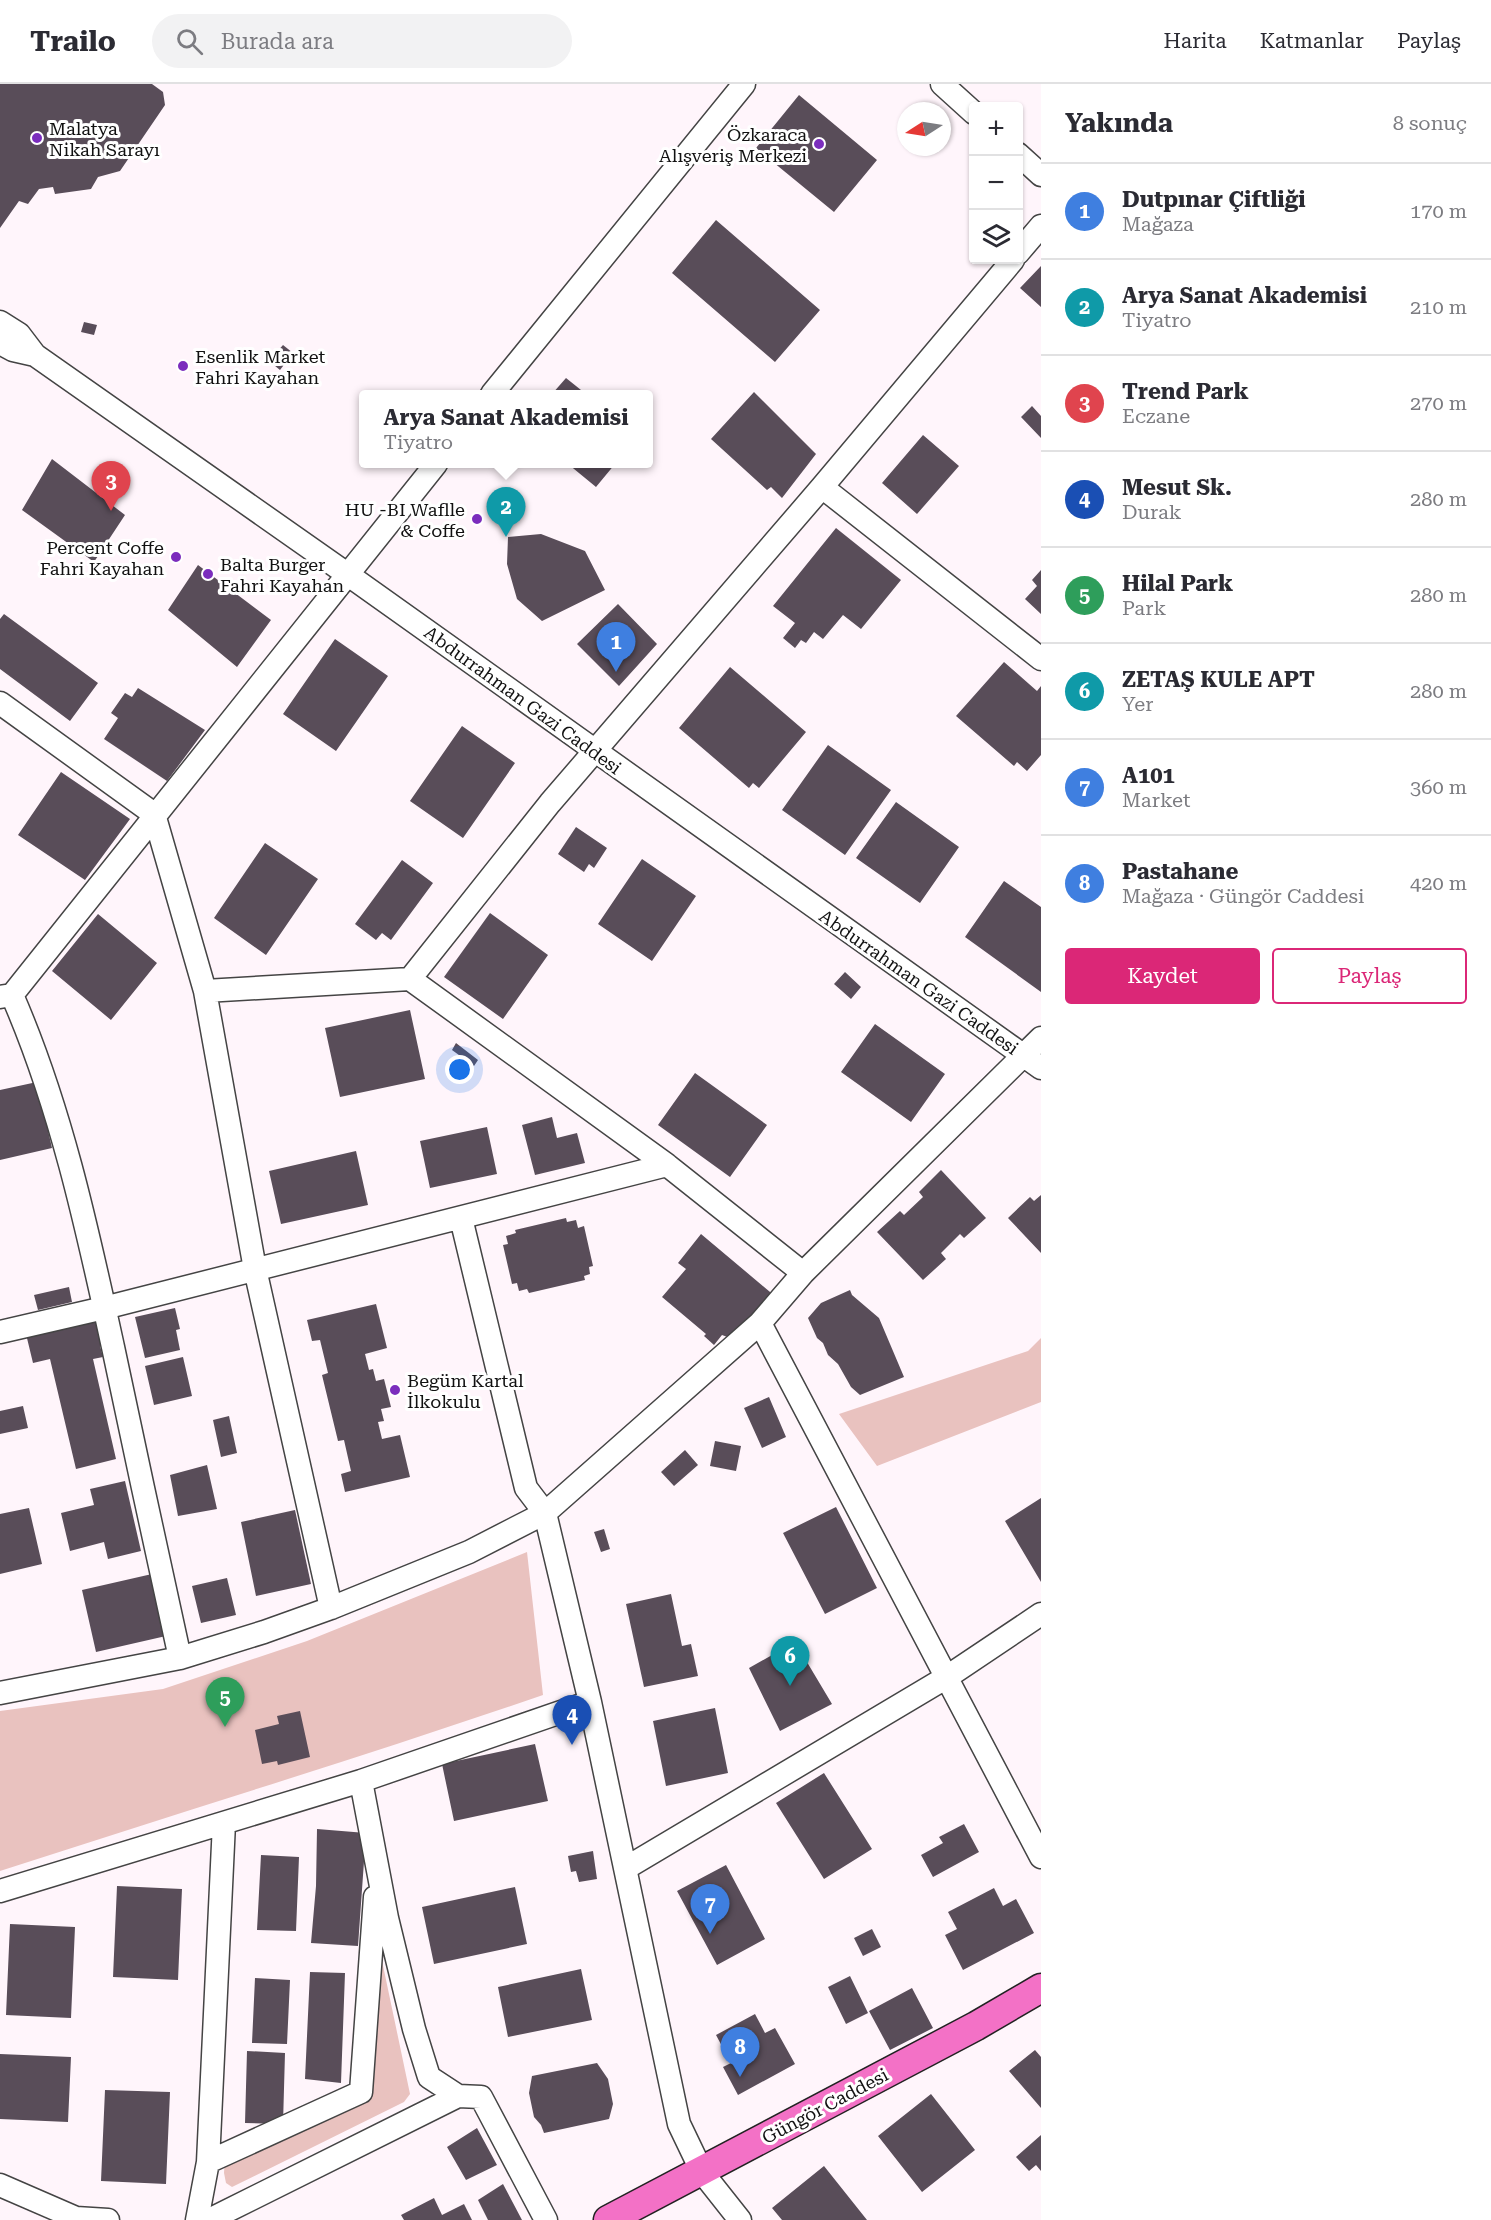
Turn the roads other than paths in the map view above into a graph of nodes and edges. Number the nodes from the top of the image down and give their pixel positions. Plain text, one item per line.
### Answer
1 (744, 84) edge
2 (942, 84) edge
3 (969, 108) edge
4 (1020, 156) edge
5 (1041, 174) edge
6 (1041, 226) edge
7 (1023, 247) edge
8 (1010, 264) edge
9 (0, 322) edge
10 (0, 343) edge
11 (35, 355) junction
12 (495, 390) edge
13 (433, 468) edge
14 (822, 487) junction
15 (347, 573) junction
16 (1041, 659) edge
17 (0, 703) edge
18 (594, 751) junction
19 (154, 814) junction
20 (410, 979) junction
21 (206, 991) junction
22 (6, 996) edge
23 (1041, 1038) edge
24 (1021, 1055) junction
25 (1041, 1068) edge
26 (667, 1165) junction
27 (461, 1218) junction
28 (255, 1269) junction
29 (803, 1273) junction
30 (104, 1308) junction
31 (760, 1323) junction
32 (0, 1332) edge
33 (545, 1513) junction
34 (331, 1608) junction
35 (1041, 1614) edge
36 (180, 1658) junction
37 (947, 1677) junction
38 (0, 1693) edge
39 (590, 1702) junction
40 (361, 1781) junction
41 (224, 1823) junction
42 (1041, 1857) edge
43 (377, 1867) junction
44 (626, 1868) junction
45 (0, 1890) edge
46 (1041, 1988) edge
47 (458, 2096) junction
48 (208, 2162) junction
49 (702, 2172) junction
50 (0, 2185) edge
51 (108, 2220) edge
52 (196, 2220) edge
53 (209, 2220) edge
54 (546, 2220) edge
55 (608, 2220) edge
56 (740, 2220) edge

1 - 12 street
2 - 3 street
4 - 5 street
6 - 7 street
8 - 14 street
9 - 11 street
10 - 11 street, Abdurrahman Gazi Caddesi
11 - 15 street, Abdurrahman Gazi Caddesi
13 - 15 street
14 - 16 street
14 - 18 street
15 - 18 street, Abdurrahman Gazi Caddesi
15 - 19 street
17 - 19 street
18 - 20 street
18 - 24 street, Abdurrahman Gazi Caddesi
19 - 21 street
19 - 22 street
20 - 21 street
20 - 26 street
21 - 28 street
22 - 30 street
23 - 24 street
24 - 25 street, Abdurrahman Gazi Caddesi
24 - 29 street
26 - 27 street
26 - 29 street
27 - 28 street
27 - 33 street
28 - 30 street
28 - 34 street
29 - 31 street
30 - 32 street
30 - 36 street
31 - 33 street
31 - 37 street
33 - 34 street
33 - 39 street
34 - 36 street
35 - 37 street
36 - 38 street
37 - 42 street
37 - 44 street
39 - 40 street
39 - 44 street
40 - 41 street
40 - 43 street
41 - 45 street
41 - 48 street
43 - 47 street
43 - 48 street
44 - 49 street
46 - 49 main road, Güngör Caddesi
47 - 53 street
47 - 54 street
48 - 52 street
49 - 55 main road, Güngör Caddesi
49 - 56 street
50 - 51 street

